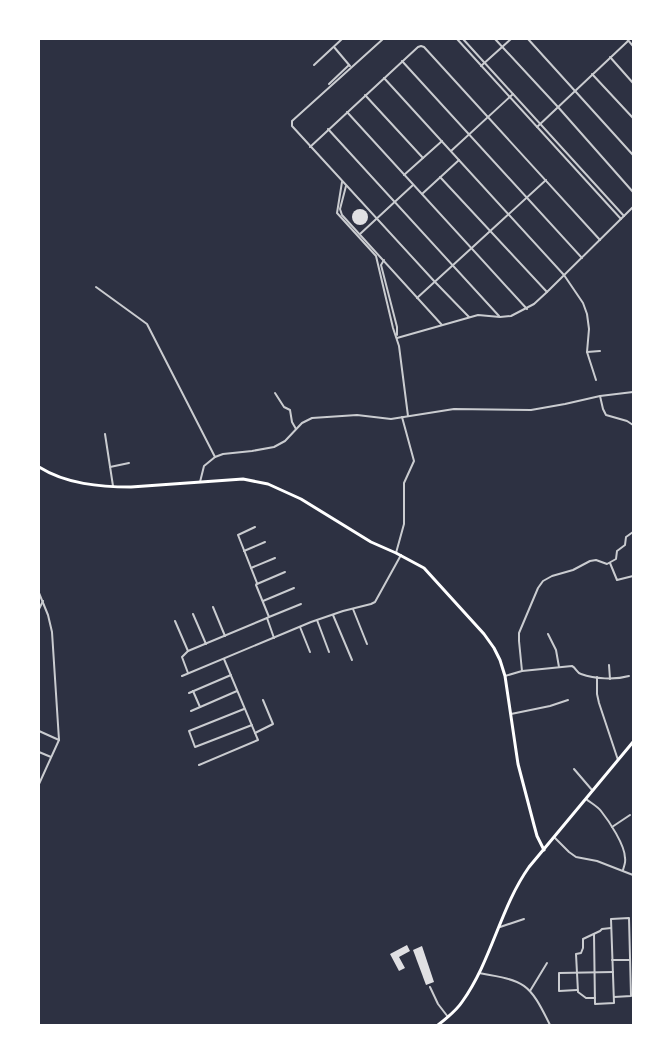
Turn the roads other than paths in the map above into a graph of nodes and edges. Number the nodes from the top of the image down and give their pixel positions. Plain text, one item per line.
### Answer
1 (342, 39) edge
2 (383, 39) edge
3 (457, 39) edge
4 (463, 39) edge
5 (495, 39) edge
6 (511, 39) edge
7 (528, 39) edge
8 (627, 40) edge
9 (633, 46) edge
10 (334, 47) junction
11 (502, 47) junction
12 (610, 58) junction
13 (402, 61) junction
14 (485, 63) junction
15 (314, 65) dead end
16 (350, 65) junction
17 (482, 66) junction
18 (352, 67) junction
19 (592, 74) junction
20 (384, 78) junction
21 (633, 83) edge
22 (329, 84) dead end
23 (575, 91) junction
24 (513, 94) junction
25 (365, 96) junction
26 (510, 97) junction
27 (558, 107) junction
28 (347, 112) junction
29 (488, 117) junction
30 (633, 118) edge
31 (540, 124) junction
32 (537, 127) junction
33 (328, 129) junction
34 (469, 134) junction
35 (442, 141) junction
36 (310, 147) junction
37 (451, 151) junction
38 (633, 155) edge
39 (423, 158) junction
40 (459, 160) junction
41 (404, 175) junction
42 (440, 177) junction
43 (546, 180) junction
44 (342, 182) junction
45 (413, 185) junction
46 (346, 186) junction
47 (633, 192) edge
48 (422, 194) junction
49 (527, 198) junction
50 (395, 202) junction
51 (633, 207) edge
52 (509, 214) junction
53 (624, 216) junction
54 (376, 219) junction
55 (621, 219) junction
56 (490, 232) junction
57 (360, 234) junction
58 (600, 240) junction
59 (472, 248) junction
60 (582, 258) junction
61 (384, 260) junction
62 (453, 266) junction
63 (564, 275) junction
64 (435, 282) junction
65 (96, 287) dead end
66 (547, 292) junction
67 (417, 299) junction
68 (527, 309) junction
69 (469, 317) junction
70 (500, 317) junction
71 (442, 325) junction
72 (397, 338) junction
73 (600, 351) dead end
74 (587, 352) junction
75 (596, 380) dead end
76 (633, 392) edge
77 (275, 393) dead end
78 (600, 396) junction
79 (408, 416) junction
80 (402, 417) junction
81 (633, 425) edge
82 (296, 429) junction
83 (105, 434) dead end
84 (215, 457) junction
85 (130, 463) dead end
86 (39, 467) edge
87 (110, 467) junction
88 (200, 483) junction
89 (113, 486) junction
90 (255, 527) dead end
91 (633, 532) edge
92 (265, 542) dead end
93 (244, 551) junction
94 (396, 552) junction
95 (401, 555) junction
96 (275, 558) dead end
97 (610, 563) junction
98 (251, 568) junction
99 (285, 572) dead end
100 (633, 576) edge
101 (256, 585) junction
102 (294, 588) dead end
103 (39, 593) edge
104 (43, 601) junction
105 (262, 601) junction
106 (301, 604) dead end
107 (213, 607) dead end
108 (39, 609) edge
109 (353, 609) junction
110 (193, 614) dead end
111 (333, 615) junction
112 (268, 618) junction
113 (317, 620) junction
114 (175, 621) dead end
115 (300, 627) junction
116 (548, 634) dead end
117 (225, 636) junction
118 (274, 638) junction
119 (206, 644) junction
120 (367, 644) dead end
121 (188, 651) junction
122 (310, 652) dead end
123 (329, 652) dead end
124 (224, 659) junction
125 (352, 660) dead end
126 (609, 666) dead end
127 (559, 667) junction
128 (522, 671) junction
129 (188, 673) junction
130 (230, 675) junction
131 (182, 676) dead end
132 (504, 676) junction
133 (629, 676) dead end
134 (596, 677) junction
135 (610, 679) junction
136 (193, 691) junction
137 (237, 691) junction
138 (189, 693) dead end
139 (263, 700) dead end
140 (568, 700) dead end
141 (200, 707) junction
142 (245, 709) junction
143 (192, 711) dead end
144 (510, 714) junction
145 (252, 724) junction
146 (39, 731) edge
147 (255, 732) junction
148 (59, 740) junction
149 (633, 742) edge
150 (39, 752) edge
151 (51, 758) junction
152 (618, 760) junction
153 (199, 765) dead end
154 (574, 769) dead end
155 (39, 784) edge
156 (592, 790) junction
157 (585, 798) junction
158 (630, 815) dead end
159 (612, 827) junction
160 (554, 837) junction
161 (544, 850) junction
162 (623, 870) junction
163 (633, 875) edge
164 (524, 919) dead end
165 (500, 927) junction
166 (612, 928) junction
167 (594, 934) junction
168 (612, 960) junction
169 (630, 960) junction
170 (547, 963) dead end
171 (576, 972) junction
172 (595, 972) junction
173 (613, 972) junction
174 (479, 973) junction
175 (632, 979) edge
176 (430, 987) dead end
177 (577, 990) junction
178 (530, 991) junction
179 (614, 996) junction
180 (595, 998) junction
181 (448, 1017) junction
182 (438, 1025) edge
183 (550, 1025) edge

1 - 10 street
2 - 18 street
3 - 17 street
4 - 14 street
5 - 11 street
6 - 11 street
7 - 23 street
8 - 9 street
8 - 12 street
10 - 15 street
10 - 16 street
11 - 14 street
11 - 27 street
12 - 19 street
12 - 21 street
13 - 20 street
13 - 29 street
13 - 34 street
14 - 17 street
14 - 24 street
16 - 18 street
16 - 22 street
17 - 26 street
18 - 36 street
19 - 23 street
19 - 30 street
20 - 25 street
20 - 35 street
23 - 27 street
23 - 38 street
24 - 26 street
24 - 31 street
25 - 28 street
25 - 39 street
26 - 29 street
26 - 32 street
27 - 31 street
27 - 47 street
28 - 33 street
28 - 41 street
29 - 34 street
29 - 43 street
31 - 32 street
31 - 53 street
32 - 55 street
33 - 36 street
33 - 50 street
34 - 37 street
34 - 49 street
35 - 37 street
35 - 39 street
36 - 44 street
37 - 40 street
39 - 41 street
40 - 42 street
40 - 52 street
41 - 45 street
42 - 48 street
42 - 56 street
43 - 49 street
43 - 58 street
44 - 46 street
44 - 72 street
45 - 48 street
45 - 50 street
46 - 54 street
46 - 57 street
48 - 59 street
49 - 52 street
49 - 60 street
50 - 54 street
50 - 62 street
51 - 53 street
52 - 56 street
52 - 63 street
53 - 55 street
54 - 57 street
54 - 64 street
55 - 58 street
56 - 59 street
56 - 66 street
57 - 61 street
58 - 60 street
59 - 62 street
59 - 68 street
60 - 63 street
61 - 67 street
61 - 72 street
62 - 64 street
62 - 70 street
63 - 66 street
63 - 74 street
64 - 67 street
64 - 69 street
65 - 84 street
66 - 68 street
67 - 71 street
68 - 70 street
69 - 70 street
69 - 71 street
71 - 72 street
72 - 79 street
73 - 74 street
74 - 75 street
76 - 78 street
77 - 82 street
78 - 79 street
78 - 81 street
79 - 80 street
80 - 82 street
80 - 94 street
82 - 84 street
83 - 87 street
84 - 88 street
85 - 87 street
86 - 89 main road
87 - 89 street
88 - 89 main road
88 - 94 main road
90 - 93 street
91 - 97 street
92 - 93 street
93 - 98 street
94 - 95 main road
95 - 109 street
95 - 132 main road
96 - 98 street
97 - 100 street
97 - 128 street
98 - 101 street
99 - 101 street
101 - 105 street
102 - 105 street
103 - 104 street
104 - 108 street
104 - 148 street
105 - 112 street
106 - 112 street
107 - 117 street
109 - 111 street
109 - 120 street
110 - 119 street
111 - 113 street
111 - 125 street
112 - 117 street
112 - 118 street
113 - 115 street
113 - 123 street
114 - 121 street
115 - 118 street
115 - 122 street
116 - 127 street
117 - 119 street
118 - 124 street
119 - 121 street
121 - 129 street
124 - 129 street
124 - 130 street
126 - 135 street
127 - 128 street
127 - 134 street
128 - 132 street
129 - 131 street
130 - 136 street
130 - 137 street
132 - 144 main road
133 - 135 street
134 - 135 street
134 - 152 street
136 - 138 street
136 - 141 street
137 - 141 street
137 - 142 street
139 - 147 street
140 - 144 street
141 - 143 street
142 - 145 street
142 - 145 street
144 - 161 main road
145 - 147 street
146 - 148 street
147 - 153 street
148 - 151 street
149 - 152 main road
150 - 151 street
151 - 155 street
152 - 156 main road
154 - 156 street
156 - 157 main road
157 - 159 street
157 - 160 main road
158 - 159 street
159 - 162 street
160 - 161 main road
160 - 162 street
161 - 165 main road
162 - 163 street
164 - 165 street
165 - 174 main road
166 - 167 street
166 - 168 street
166 - 169 street
167 - 171 street
167 - 172 street
168 - 169 street
168 - 173 street
169 - 175 street
170 - 178 street
171 - 172 street
171 - 177 street
171 - 177 street
172 - 173 street
172 - 180 street
173 - 179 street
174 - 178 street
174 - 181 main road
175 - 179 street
176 - 181 street
177 - 180 street
178 - 183 street
179 - 180 street
181 - 182 main road

